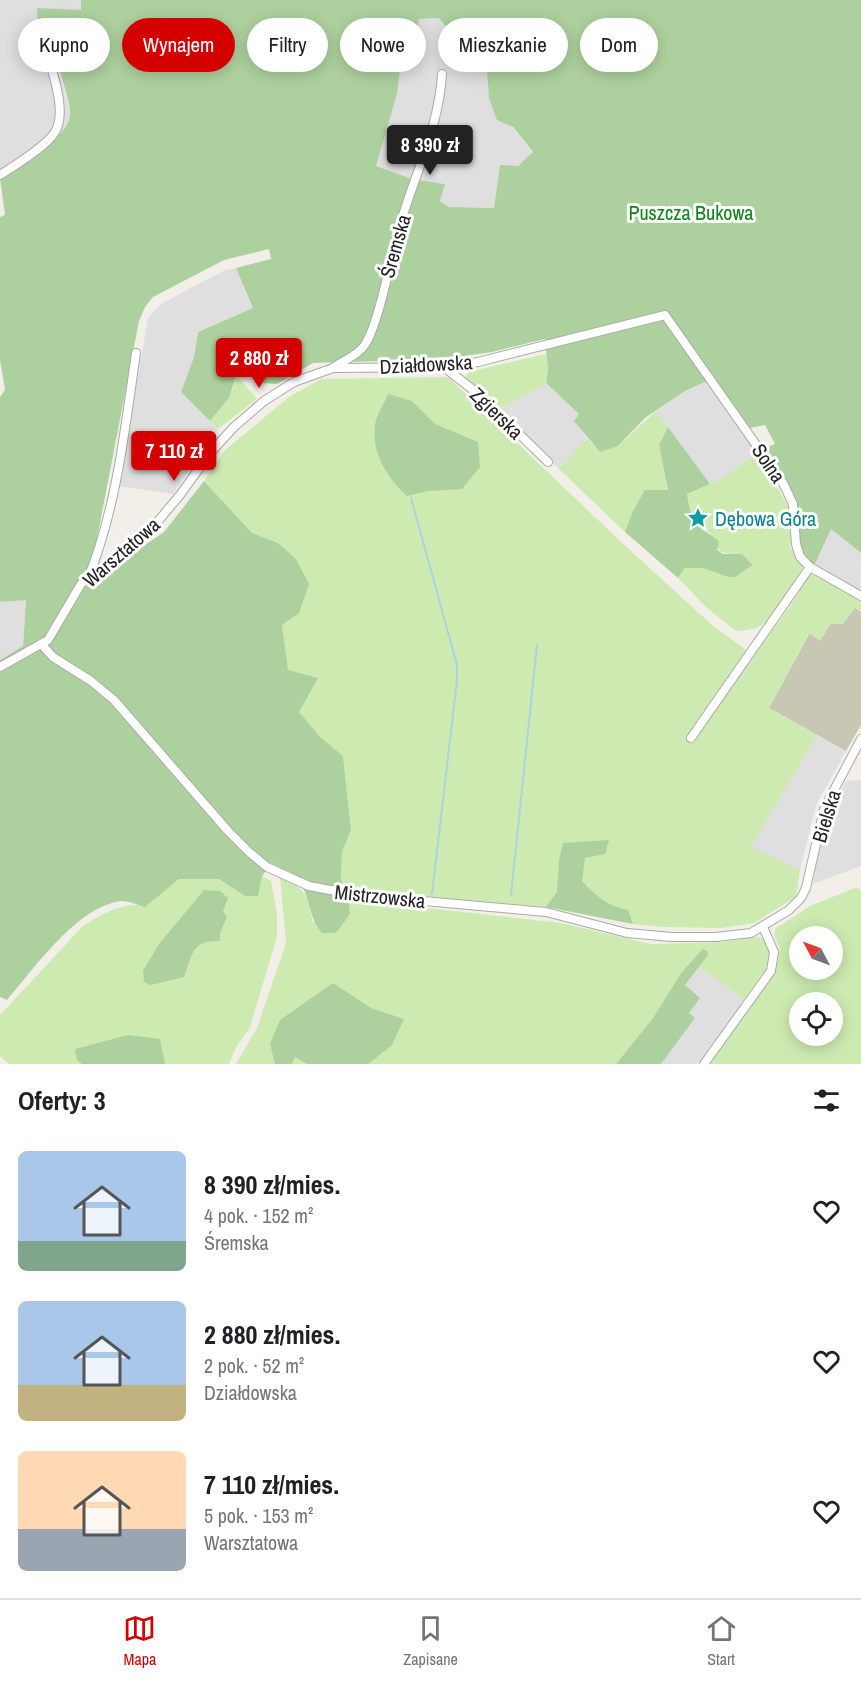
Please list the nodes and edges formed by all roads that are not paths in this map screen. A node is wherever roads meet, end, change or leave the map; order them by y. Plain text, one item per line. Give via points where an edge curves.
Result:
1 (52, 72) edge
2 (442, 74) dead end
3 (0, 175) edge
4 (665, 315) joint
5 (136, 353) dead end
6 (444, 367) junction
7 (333, 368) junction
8 (211, 452) joint
9 (548, 462) dead end
10 (810, 567) junction
11 (88, 577) junction
12 (861, 596) edge
13 (42, 645) junction
14 (0, 667) edge
15 (691, 738) dead end
16 (861, 739) edge
17 (801, 898) joint
18 (763, 927) junction
19 (704, 1064) edge

1 - 3 street via 59,101 58,126 50,139
2 - 7 street, Śremska via 439,103 372,327 361,350
4 - 6 street, Działdowska
4 - 10 street, Solna via 783,483 793,504 797,550
5 - 11 street via 112,499 102,544
6 - 7 street, Działdowska
6 - 9 street, Zgierska via 477,393
7 - 8 street, Działdowska via 310,374 280,390 234,427
8 - 11 street, Warsztatowa via 159,520
10 - 12 street
10 - 15 street
11 - 13 street, Warsztatowa
13 - 14 street, Warsztatowa
13 - 18 street, Mistrzowska via 126,712 243,846 267,867 292,879 323,890 357,895 546,912 650,936 734,935
16 - 17 street, Bielska via 824,809 809,881
17 - 18 street, Mistrzowska
18 - 19 street via 773,949 771,971

